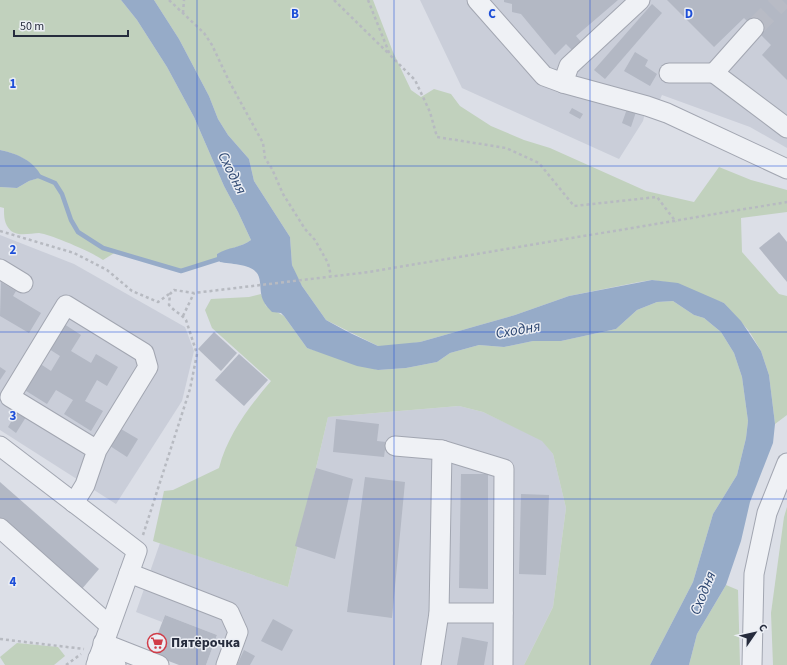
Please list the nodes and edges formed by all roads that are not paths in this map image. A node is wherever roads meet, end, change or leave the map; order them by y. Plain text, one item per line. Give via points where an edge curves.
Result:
1 (477, 0) edge
2 (640, 0) edge
3 (754, 28) tunnel mouth
4 (669, 73) dead end
5 (714, 73) junction
6 (563, 84) junction
7 (787, 128) edge
8 (787, 169) edge
9 (0, 269) edge
10 (23, 283) dead end
11 (0, 446) edge
12 (395, 446) dead end
13 (97, 450) junction
14 (442, 450) junction
15 (787, 463) edge
16 (74, 503) junction
17 (0, 528) edge
18 (129, 573) junction
19 (440, 613) junction
20 (503, 613) junction
21 (110, 625) junction
22 (96, 654) edge
23 (116, 665) edge
24 (159, 665) edge
25 (226, 665) edge
26 (431, 665) edge
27 (503, 665) edge
28 (752, 665) edge

1 - 6 street via 544,76
2 - 6 street via 569,66
3 - 5 street
4 - 5 street
5 - 7 street
6 - 8 street via 660,111
9 - 10 street
11 - 16 street
12 - 14 street
13 - 13 street via 148,367 144,352 66,305 10,397
13 - 16 street via 85,485
14 - 19 street
14 - 20 street via 504,469
15 - 28 street via 767,513 754,574
16 - 18 street via 138,551
17 - 21 street
18 - 21 street
18 - 25 street via 229,612 238,632
19 - 20 street
19 - 26 street
20 - 27 street
21 - 22 street
22 - 23 street
22 - 24 street

